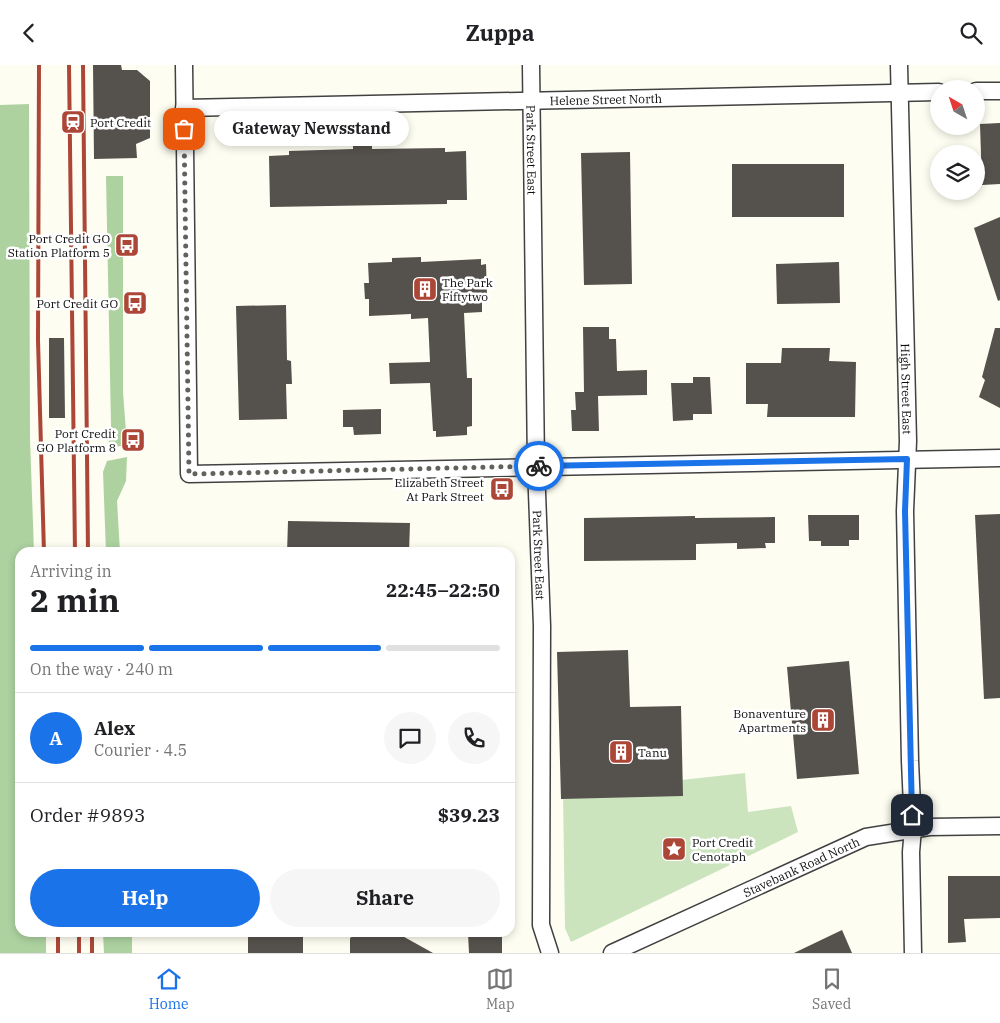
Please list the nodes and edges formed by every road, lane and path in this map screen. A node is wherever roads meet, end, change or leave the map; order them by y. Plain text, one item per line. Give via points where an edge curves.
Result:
1 (184, 65) edge
2 (531, 65) edge
3 (899, 65) edge
4 (985, 91) edge
5 (1000, 91) edge
6 (899, 92) junction
7 (930, 92) edge
8 (531, 100) junction
9 (184, 109) junction
10 (1000, 458) edge
11 (907, 459) junction
12 (536, 466) junction
13 (1000, 826) edge
14 (913, 828) junction
15 (550, 953) edge
16 (612, 953) edge
17 (913, 953) edge

1 - 9 street
2 - 8 street, Park Street East
3 - 6 street, High Street East
4 - 5 street
6 - 7 street, Helene Street North
6 - 8 street, Helene Street North
6 - 11 street, High Street East
8 - 9 street, Helene Street North
8 - 12 street, Park Street East
9 - 12 street via 189,474
10 - 11 street
11 - 12 street
11 - 14 street, High Street East via 905,511
12 - 15 street, Park Street East via 542,626 540,925
13 - 14 street, Stavebank Road North
14 - 16 street, Stavebank Road North via 866,837 836,849
14 - 17 street, High Street East

